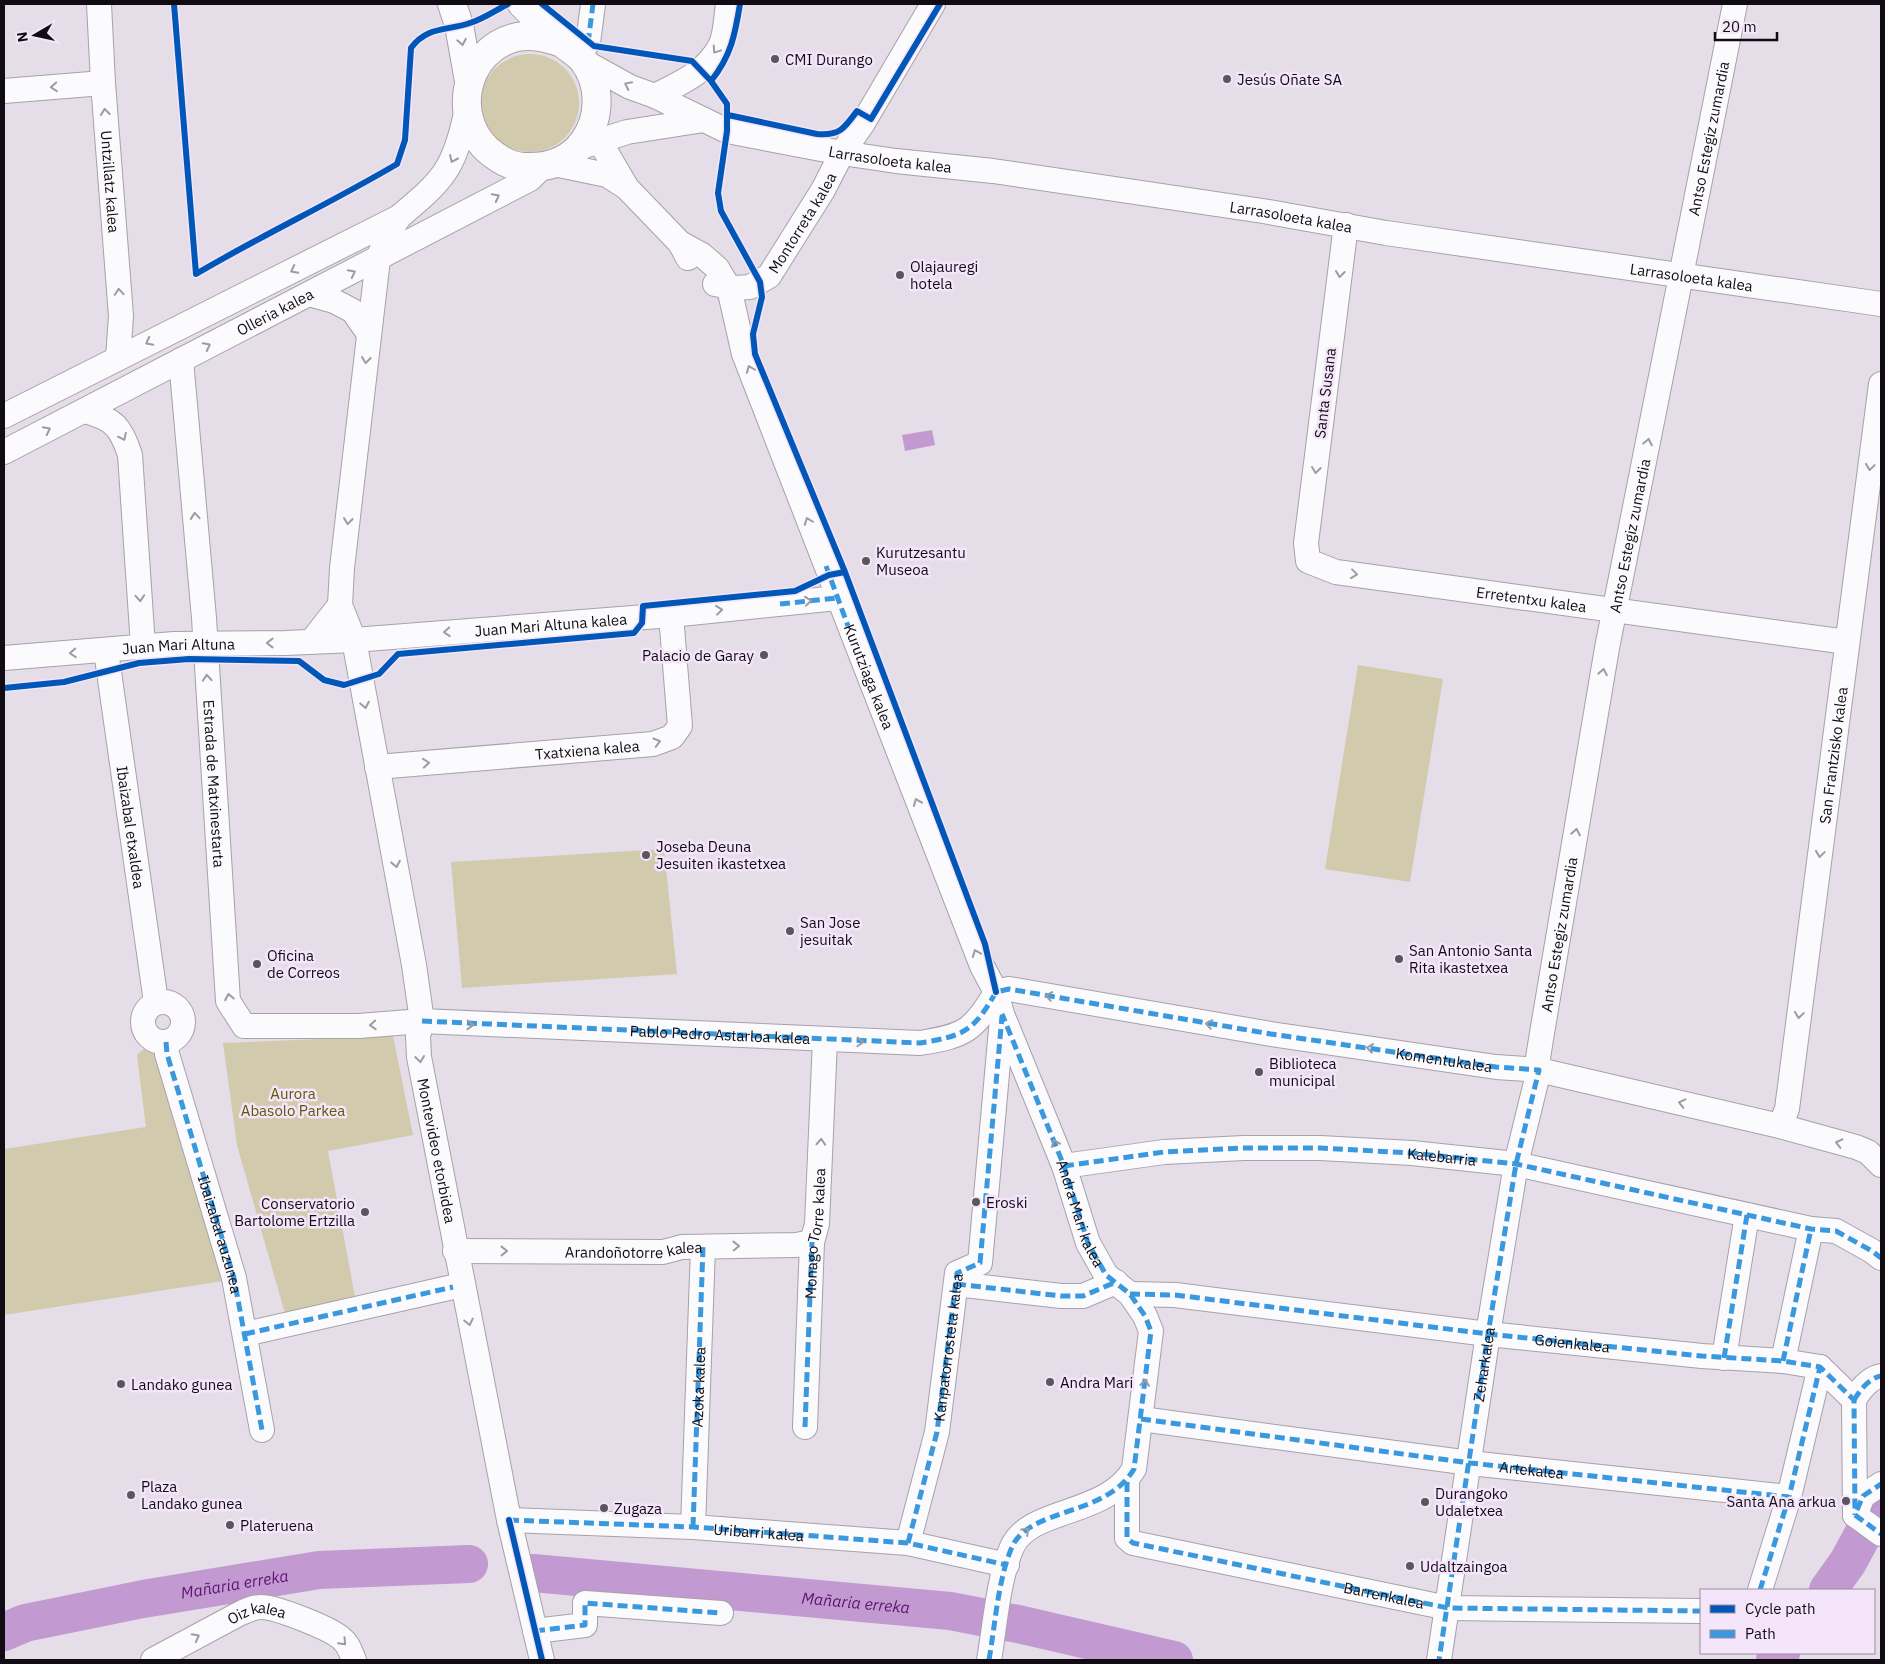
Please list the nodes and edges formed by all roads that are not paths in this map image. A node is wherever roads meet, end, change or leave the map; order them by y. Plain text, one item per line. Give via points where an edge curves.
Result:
1 (99, 4) edge
2 (452, 4) edge
3 (522, 4) edge
4 (593, 4) edge
5 (728, 4) edge
6 (933, 4) edge
7 (1736, 4) edge
8 (562, 43) junction
9 (586, 52) junction
10 (469, 81) junction
11 (102, 84) junction
12 (4, 91) edge
13 (655, 96) junction
14 (466, 112) junction
15 (704, 120) junction
16 (590, 139) junction
17 (842, 153) junction
18 (548, 166) junction
19 (627, 188) junction
20 (399, 217) junction
21 (1346, 225) junction
22 (378, 259) junction
23 (1681, 274) junction
24 (754, 285) junction
25 (729, 288) junction
26 (309, 294) junction
27 (1881, 304) edge
28 (369, 334) junction
29 (741, 339) junction
30 (118, 358) junction
31 (181, 360) junction
32 (1881, 384) edge
33 (85, 410) junction
34 (4, 416) edge
35 (4, 452) edge
36 (1308, 561) joint
37 (837, 598) junction
38 (340, 605) junction
39 (1614, 610) junction
40 (671, 615) junction
41 (396, 636) junction
42 (354, 640) junction
43 (310, 642) junction
44 (1846, 642) junction
45 (206, 643) junction
46 (143, 646) junction
47 (106, 651) junction
48 (4, 658) edge
49 (358, 665) junction
50 (377, 767) junction
51 (999, 1003) junction
52 (422, 1021) junction
53 (826, 1040) junction
54 (166, 1042) joint
55 (1539, 1070) junction
56 (1780, 1126) junction
57 (1516, 1164) junction
58 (1881, 1165) edge
59 (1064, 1166) junction
60 (1747, 1215) junction
61 (1811, 1229) junction
62 (812, 1242) junction
63 (703, 1247) junction
64 (455, 1251) junction
65 (1881, 1258) edge
66 (956, 1284) junction
67 (453, 1286) dead end
68 (1123, 1288) junction
69 (245, 1334) junction
70 (1488, 1334) junction
71 (1724, 1358) junction
72 (1783, 1362) junction
73 (1820, 1367) junction
74 (1881, 1376) edge
75 (1854, 1400) junction
76 (1141, 1419) junction
77 (805, 1427) dead end
78 (262, 1430) dead end
79 (1470, 1463) junction
80 (1126, 1482) junction
81 (1881, 1484) edge
82 (1788, 1497) junction
83 (1855, 1515) junction
84 (509, 1520) junction
85 (693, 1527) junction
86 (1881, 1534) edge
87 (908, 1543) junction
88 (1007, 1564) junction
89 (1760, 1589) edge
90 (1448, 1608) junction
91 (1700, 1611) edge
92 (721, 1613) dead end
93 (536, 1631) junction
94 (153, 1660) edge
95 (354, 1660) edge
96 (542, 1660) edge
97 (989, 1660) edge
98 (1439, 1660) edge

1 - 11 street, Untzillatz kalea
2 -> 10 main road
3 - 8 main road
4 - 9 street
5 -> 13 street via 721,46 704,68 689,80
6 - 17 street, Montorreta kalea
7 - 23 street, Antso Estegiz zumardia
8 - 9 main road
8 - 10 main road via 540,36 517,37 496,46 479,61
13 -> 9 street, Larrasoloeta kalea via 630,87
9 - 16 main road via 597,95
10 - 14 main road
11 -> 12 street
30 -> 11 street, Untzillatz kalea via 121,316
13 - 15 street, Larrasoloeta kalea
14 - 18 main road via 473,132 485,149 502,161 521,167
14 -> 20 street, Olleria kalea via 460,143 448,169 434,187
15 - 16 street
15 - 17 street, Larrasoloeta kalea via 728,130
16 - 18 main road
16 - 19 street, Kurutziaga kalea
17 - 21 street, Larrasoloeta kalea via 993,170
17 - 24 street, Montorreta kalea via 823,190 769,276
18 - 19 street, Kurutziaga kalea via 607,175
22 -> 18 street, Olleria kalea via 530,179
19 - 25 street, Kurutziaga kalea via 680,243 717,268
20 - 22 street
20 -> 30 street, Olleria kalea
21 - 23 street, Larrasoloeta kalea
21 -> 36 street, Santa Susana via 1306,543
26 -> 22 street, Olleria kalea
22 - 28 street
23 - 27 street, Larrasoloeta kalea
39 -> 23 street, Antso Estegiz zumardia
24 - 25 street, Montorreta kalea
24 - 29 street, Kurutziaga kalea via 746,306
25 - 29 street, Kurutziaga kalea
26 - 28 street via 353,311
31 -> 26 street, Olleria kalea
28 -> 38 street
37 -> 29 street, Kurutziaga kalea
30 - 34 street, Olleria kalea
31 - 33 street, Olleria kalea
45 -> 31 street, Estrada de Matxinestarta
32 -> 44 street, San Frantzisko kalea
35 -> 33 street, Olleria kalea
33 -> 46 street via 104,416 123,433 130,455
36 -> 39 street, Erretentxu kalea via 1336,572
40 -> 37 street, Juan Mari Altuna kalea
51 -> 37 street, Kurutziaga kalea
38 - 42 street, Montevideo etorbidea
38 - 43 street
39 - 44 street, Erretentxu kalea
55 -> 39 street, Antso Estegiz zumardia via 1540,1039
40 -> 41 street, Juan Mari Altuna kalea
50 -> 40 street, Txatxiena kalea via 653,744 672,737 680,726
41 - 42 street, Juan Mari Altuna kalea
41 - 49 street
42 - 43 street, Juan Mari Altuna
42 - 49 street, Montevideo etorbidea
43 -> 45 street, Juan Mari Altuna
44 -> 56 street, San Frantzisko kalea via 1787,1109
45 - 46 street, Juan Mari Altuna
52 -> 45 street, Estrada de Matxinestarta via 359,1026 244,1026 228,1001
46 - 47 street, Juan Mari Altuna
47 -> 48 street, Juan Mari Altuna
47 - 54 street, Ibaizabal etxaldea via 156,1002 174,1004 181,1010 184,1020 181,1033
49 -> 50 street, Montevideo etorbidea
50 -> 52 street, Montevideo etorbidea
53 -> 51 street, Pablo Pedro Astarloa kalea via 920,1043 941,1040 962,1033
55 -> 51 street, Komentukalea via 1496,1067 1272,1034 1009,989
59 -> 51 street, Andra Mari kalea
51 - 66 street, Kanpatorrosteta kalea via 980,1263 957,1273
52 -> 53 street, Pablo Pedro Astarloa kalea
52 -> 64 street, Montevideo etorbidea via 418,1036 419,1057
62 -> 53 street, Monago Torre kalea via 817,1224
54 - 69 street, Ibaizabal auzunea via 234,1278
56 -> 55 street, Komentukalea
55 - 57 street, Zeharkalea
58 -> 56 street, Komentukalea via 1868,1152 1856,1147
57 - 59 street, Kalebarria via 1412,1153 1244,1148 1164,1152
57 - 60 street, Kalebarria
57 - 70 street, Zeharkalea
59 - 68 street, Andra Mari kalea via 1088,1243 1106,1275
60 - 61 street, Kalebarria
60 - 71 street
61 - 65 street, Kalebarria via 1836,1231
61 - 72 street
63 -> 62 street, Arandoñotorre kalea
62 - 77 street, Monago Torre kalea
64 -> 63 street, Arandoñotorre kalea via 663,1252 682,1247
63 - 85 street, Azoka kalea
64 -> 84 street, Montevideo etorbidea
66 - 68 street via 1061,1296 1082,1296
66 - 87 street, Kanpatorrosteta kalea via 937,1432
67 - 69 street
68 - 70 street, Goienkalea
76 -> 68 street, Andra Mari kalea via 1151,1331 1145,1316
69 - 78 street, Ibaizabal auzunea
70 - 71 street, Goienkalea
70 - 79 street, Zeharkalea
71 - 72 street, Goienkalea
72 - 73 street, Goienkalea
73 - 75 street
73 - 82 street
74 - 75 street via 1860,1390
75 - 83 street
76 - 79 street, Artekalea
76 - 80 street, Andra Mari kalea via 1134,1469
79 - 82 street, Artekalea
79 - 90 street, Zeharkalea
88 -> 80 street via 1013,1546 1029,1526 1103,1499
80 - 90 street, Barrenkalea via 1127,1538 1133,1543
81 - 83 street via 1863,1496
82 - 89 street
83 - 86 street
84 - 85 street, Uribarri kalea
84 - 93 street, Montevideo etorbidea
85 - 87 street, Uribarri kalea
87 - 88 street, Uribarri kalea
88 - 97 street
90 - 91 street, Barrenkalea
90 - 98 street, Zeharkalea
92 - 93 street via 584,1603 585,1625
93 - 96 street, Montevideo etorbidea
94 -> 95 street, Oiz kalea via 235,1616 261,1607 329,1630 343,1639

